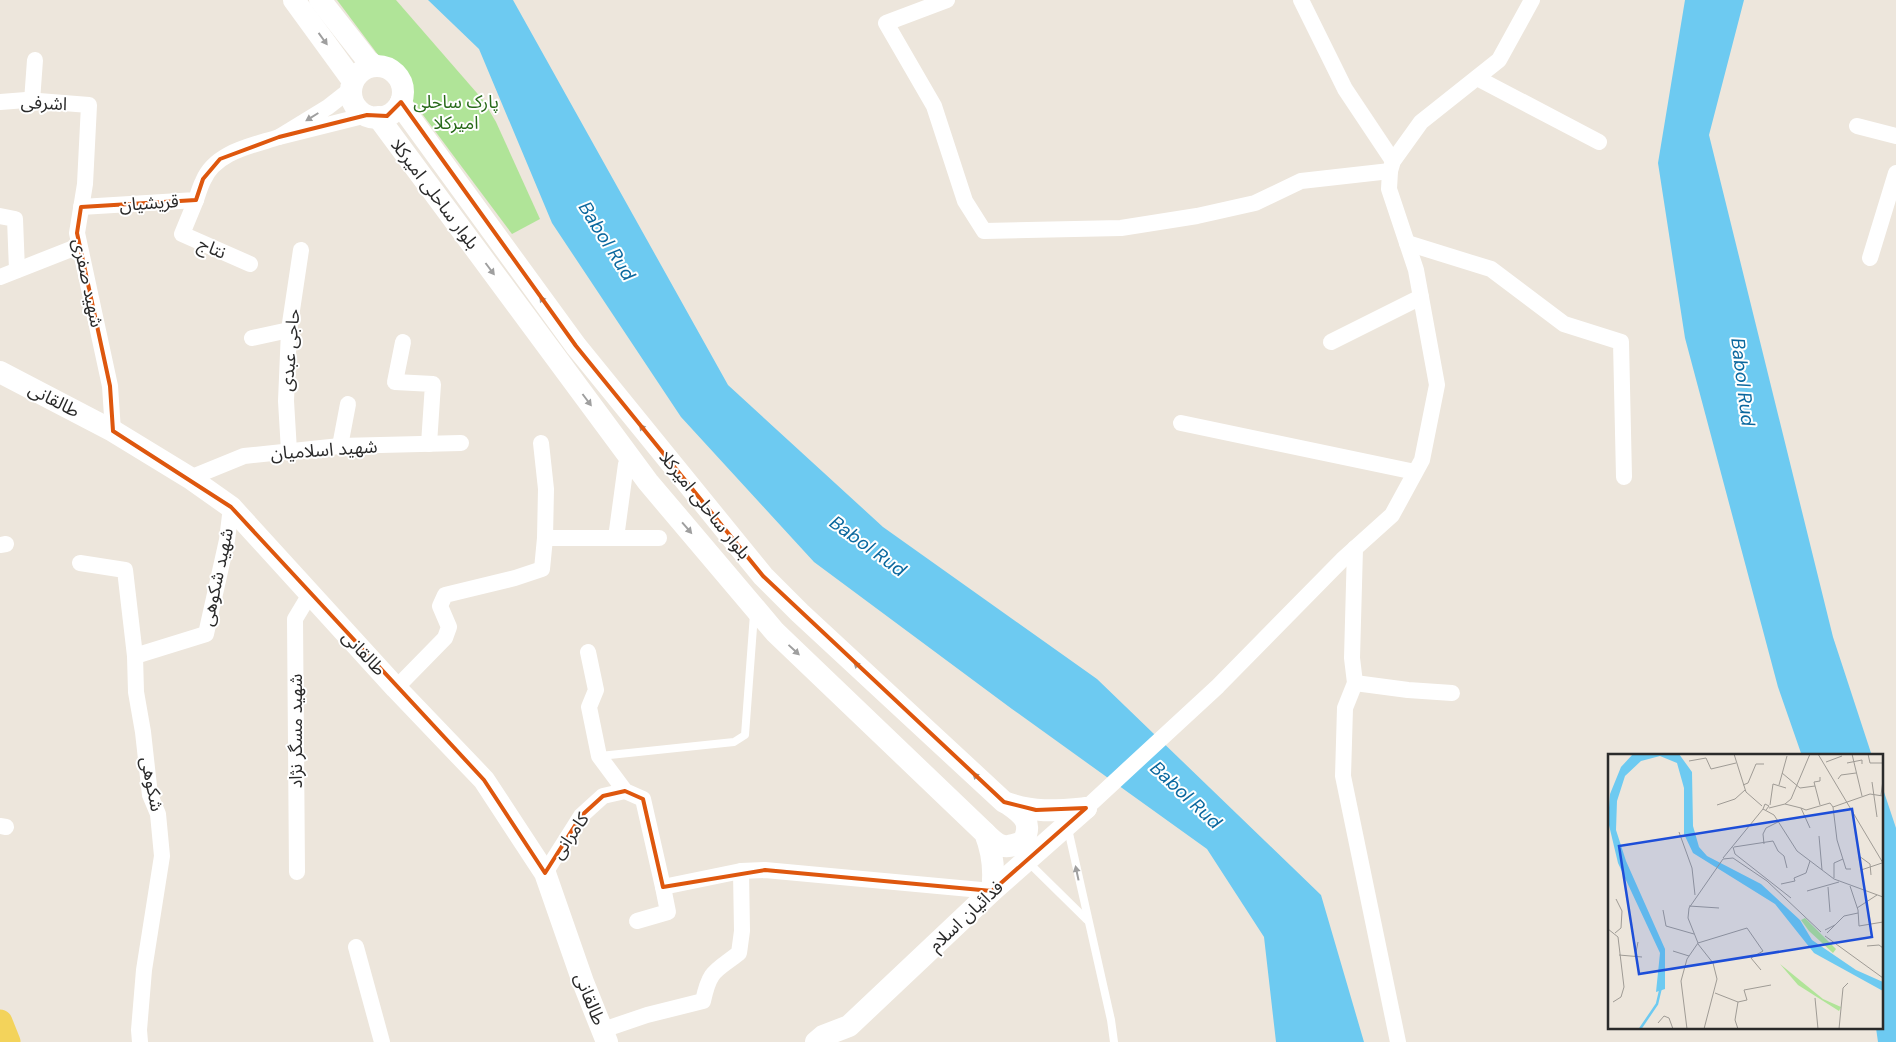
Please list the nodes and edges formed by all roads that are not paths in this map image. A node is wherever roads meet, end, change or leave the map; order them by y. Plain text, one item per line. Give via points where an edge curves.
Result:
1 (294, 0) edge
2 (320, 0) edge
3 (947, 0) edge
4 (1301, 0) edge
5 (1532, 0) edge
6 (35, 60) dead end
7 (375, 66) junction
8 (1477, 78) junction
9 (352, 85) junction
10 (32, 101) junction
11 (0, 102) edge
12 (401, 102) junction
13 (89, 105) joint
14 (373, 116) junction
15 (1857, 126) dead end
16 (1896, 136) edge
17 (278, 137) junction
18 (1599, 142) dead end
19 (1392, 166) junction
20 (1896, 173) edge
21 (196, 200) junction
22 (81, 207) junction
23 (0, 216) edge
24 (1407, 243) junction
25 (79, 246) junction
26 (301, 250) dead end
27 (1870, 258) dead end
28 (250, 264) dead end
29 (17, 270) junction
30 (0, 276) edge
31 (1421, 297) junction
32 (289, 330) junction
33 (252, 338) dead end
34 (402, 342) dead end
35 (1331, 342) dead end
36 (0, 372) edge
37 (348, 404) dead end
38 (1181, 423) dead end
39 (113, 431) junction
40 (462, 443) dead end
41 (541, 443) dead end
42 (429, 444) junction
43 (340, 446) junction
44 (289, 451) junction
45 (626, 464) dead end
46 (1415, 472) junction
47 (1624, 477) dead end
48 (190, 478) junction
49 (231, 507) junction
50 (545, 538) junction
51 (616, 538) junction
52 (659, 538) dead end
53 (1355, 548) junction
54 (80, 563) dead end
55 (310, 594) junction
56 (755, 608) junction
57 (588, 652) dead end
58 (135, 656) junction
59 (1355, 683) junction
60 (396, 688) junction
61 (1452, 693) dead end
62 (599, 756) junction
63 (625, 792) junction
64 (1004, 802) junction
65 (1086, 808) junction
66 (1067, 823) junction
67 (985, 834) junction
68 (1026, 860) junction
69 (741, 871) junction
70 (297, 872) dead end
71 (545, 874) junction
72 (663, 887) junction
73 (992, 891) junction
74 (1088, 920) junction
75 (636, 921) dead end
76 (356, 947) dead end
77 (0, 1022) edge
78 (846, 1034) edge
79 (605, 1036) edge
80 (8, 1042) edge
81 (140, 1042) edge
82 (382, 1042) edge
83 (816, 1042) edge
84 (1114, 1042) edge
85 (1398, 1042) edge

1 -> 9 main road
2 - 7 main road
3 - 19 street via 886,23 934,106 965,200 984,231 1121,228 1255,203 1301,181
4 - 19 street via 1345,89
5 - 8 street via 1499,60
6 - 10 street
7 - 9 main road via 364,69
7 - 12 main road via 389,68 401,80
8 - 18 street
8 - 19 street via 1421,122
9 - 14 main road via 356,106 362,113
9 -> 17 street via 328,107
10 - 11 street, اشرفی
10 - 13 street, اشرفی
12 - 14 main road via 387,116
64 -> 12 main road, بلوار ساحلی امیرکلا via 763,576 576,346
13 - 22 street, شهید صفری
14 - 17 street
14 -> 56 main road, بلوار ساحلی امیرکلا via 648,482
15 - 16 street
17 - 21 street, قریشیان via 220,159 203,179
19 - 24 street via 1389,188
20 - 27 street
21 - 22 street, قریشیان
21 - 28 street, نتاج via 182,234
22 - 25 street, شهید صفری via 77,233
23 - 29 street via 15,219
24 - 31 street
24 - 47 street via 1491,269 1564,324 1622,342
25 - 29 street
25 - 39 street, شهید صفری via 110,386
26 - 32 street, حاجی عبدی
29 - 30 street
31 - 35 street
31 - 46 street via 1437,385 1422,460
32 - 33 street
32 - 44 street, حاجی عبدی via 286,401
34 - 42 street via 395,382 433,384
36 - 39 main road, طالقانی
37 - 43 street
38 - 46 street
39 - 48 main road, طالقانی
40 - 42 street, شهید اسلامیان
41 - 50 street via 546,489
42 - 43 street, شهید اسلامیان
43 - 44 street, شهید اسلامیان
44 - 48 street, شهید اسلامیان via 244,456
45 - 51 street
46 - 53 street via 1392,515
48 - 49 main road, طالقانی
49 - 55 main road, طالقانی
49 - 58 street, شهید شکوهی via 206,634
50 - 51 street
50 - 60 street via 542,569 445,595 440,606 449,627 445,638
51 - 52 street
53 - 59 street via 1352,658
53 - 65 street via 1218,686
54 - 58 street, شکوهی via 125,570
55 - 60 main road, طالقانی
55 - 70 street, شهید مسگر نژاد via 295,619
56 - 62 lane via 745,735 734,742
56 -> 67 main road, بلوار ساحلی امیرکلا via 775,632
57 - 62 street via 596,690 589,706
58 - 81 street, شکوهی via 136,692 150,794 158,814 162,856 144,970
59 - 61 street
59 - 85 street via 1345,708 1343,776
60 - 71 main road, طالقانی via 484,780
62 - 63 street
63 - 71 street, کامرانی via 603,796 581,816
63 - 72 street via 643,799
64 - 65 main road, بلوار ساحلی امیرکلا via 1036,810
64 - 67 main road via 1026,820 1028,833 1023,842 1007,848 996,844
65 - 66 main road, فدائیان اسلام
66 - 68 main road, فدائیان اسلام
74 -> 66 lane
67 - 73 main road, بلوار ساحلی امیرکلا via 992,850
68 - 73 main road, فدائیان اسلام
68 - 74 lane
69 - 72 street
69 - 73 street via 765,870
69 - 79 street via 740,953 714,971 703,1001 648,1015
71 - 79 main road, طالقانی
72 - 75 street via 668,912
73 - 78 main road, فدائیان اسلام
74 - 84 lane
76 - 82 street
77 - 80 main road
78 - 83 main road, فدائیان اسلام via 823,1036

